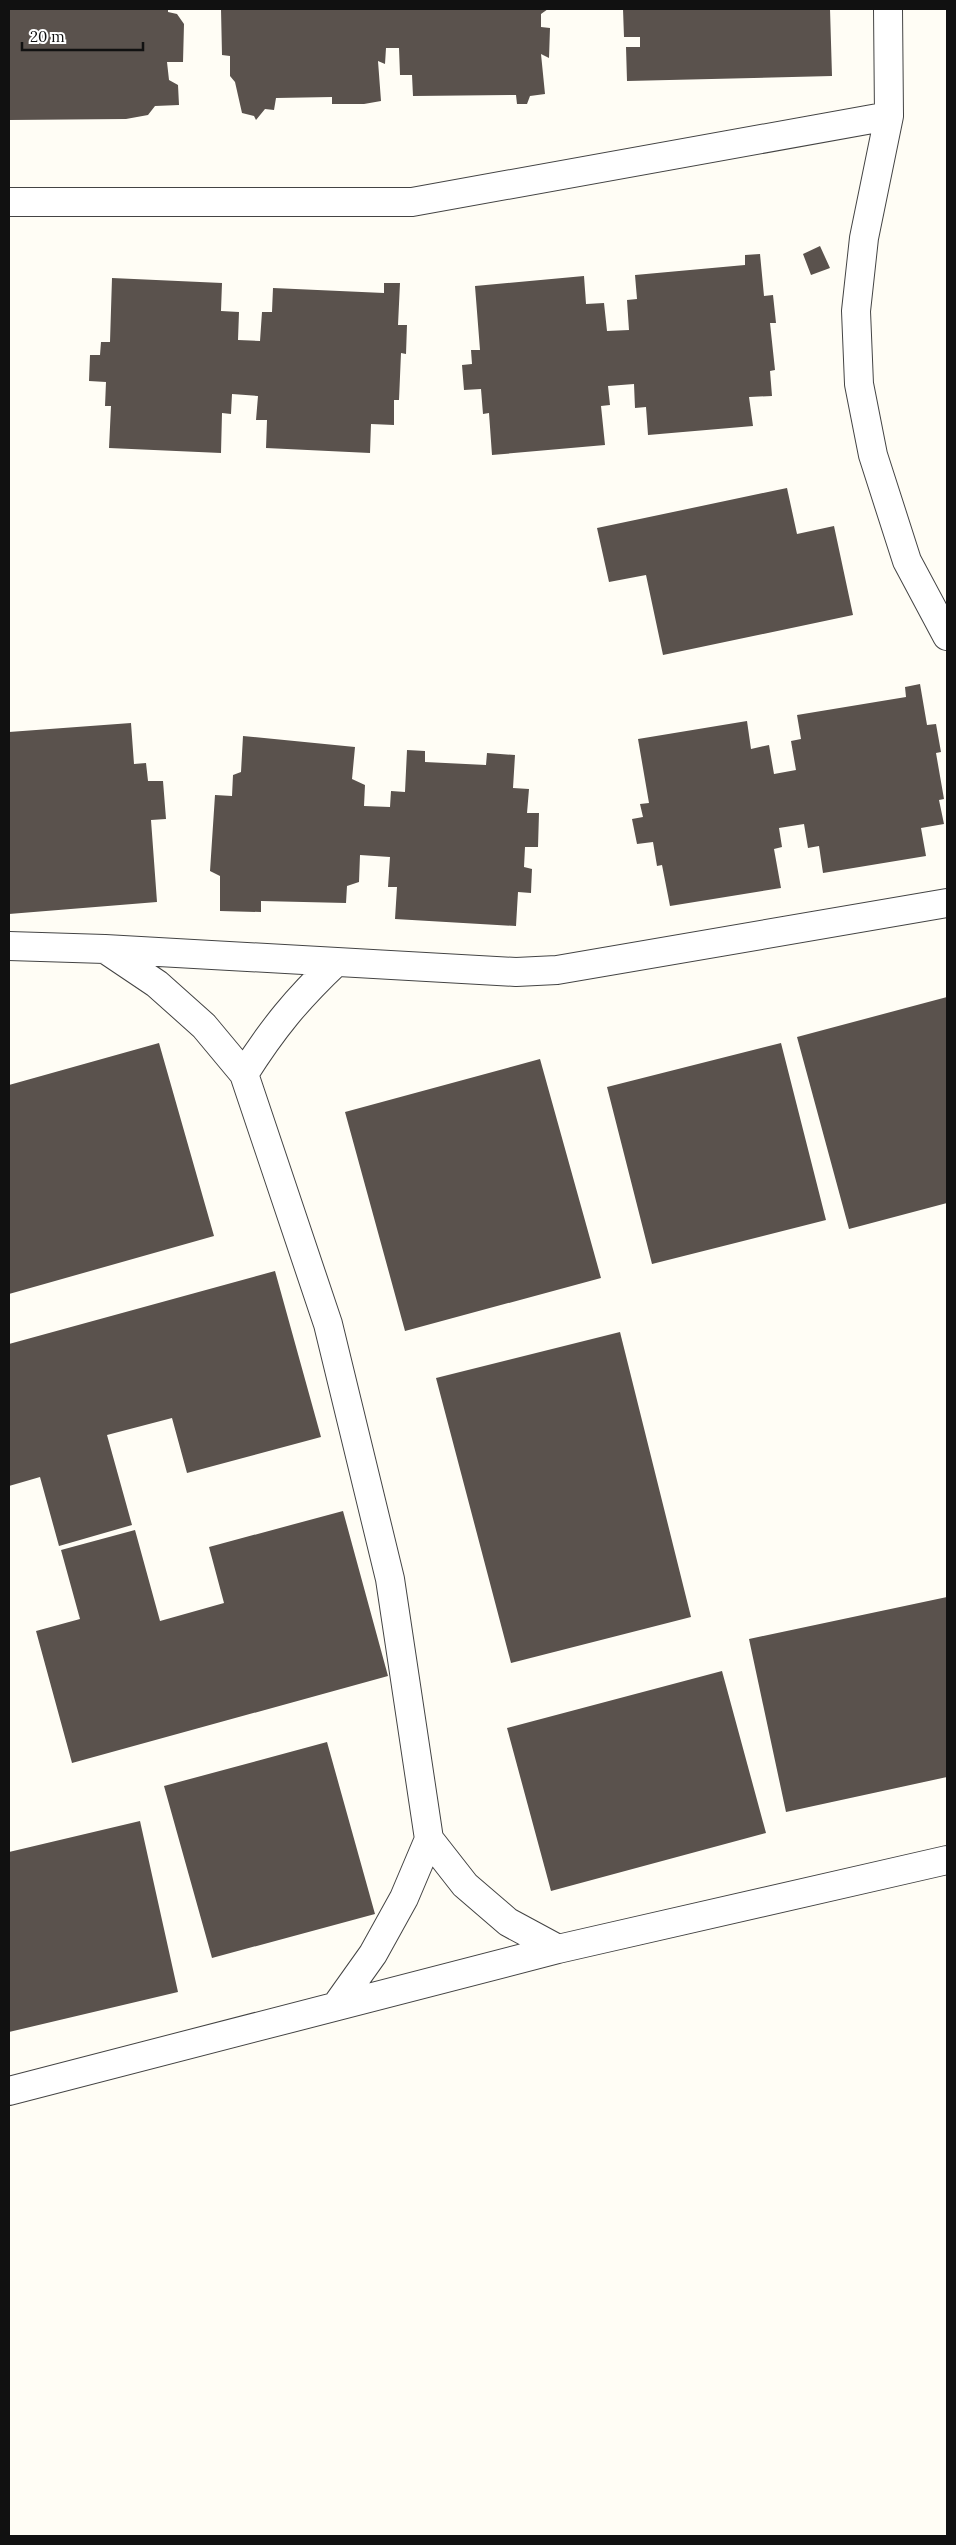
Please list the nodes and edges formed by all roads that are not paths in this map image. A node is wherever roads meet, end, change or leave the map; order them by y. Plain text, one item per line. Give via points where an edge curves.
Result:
1 (888, 9) edge
2 (889, 116) junction
3 (9, 202) edge
4 (947, 636) edge
5 (947, 903) edge
6 (9, 946) edge
7 (105, 949) junction
8 (336, 962) junction
9 (244, 1074) junction
10 (429, 1839) junction
11 (947, 1860) edge
12 (558, 1949) junction
13 (336, 2006) junction
14 (9, 2091) edge

1 - 2 street
2 - 3 street via 412,202
2 - 4 street via 864,238 856,311 859,384 873,455 907,561
5 - 8 street via 557,970 516,972
6 - 7 street
7 - 8 street
7 - 9 street via 158,984 204,1026
8 - 9 street via 302,994 271,1032
9 - 10 street via 328,1324 386,1560
10 - 12 street via 465,1884 508,1922
10 - 13 street via 404,1898 373,1954
11 - 12 street
12 - 13 street
13 - 14 street

